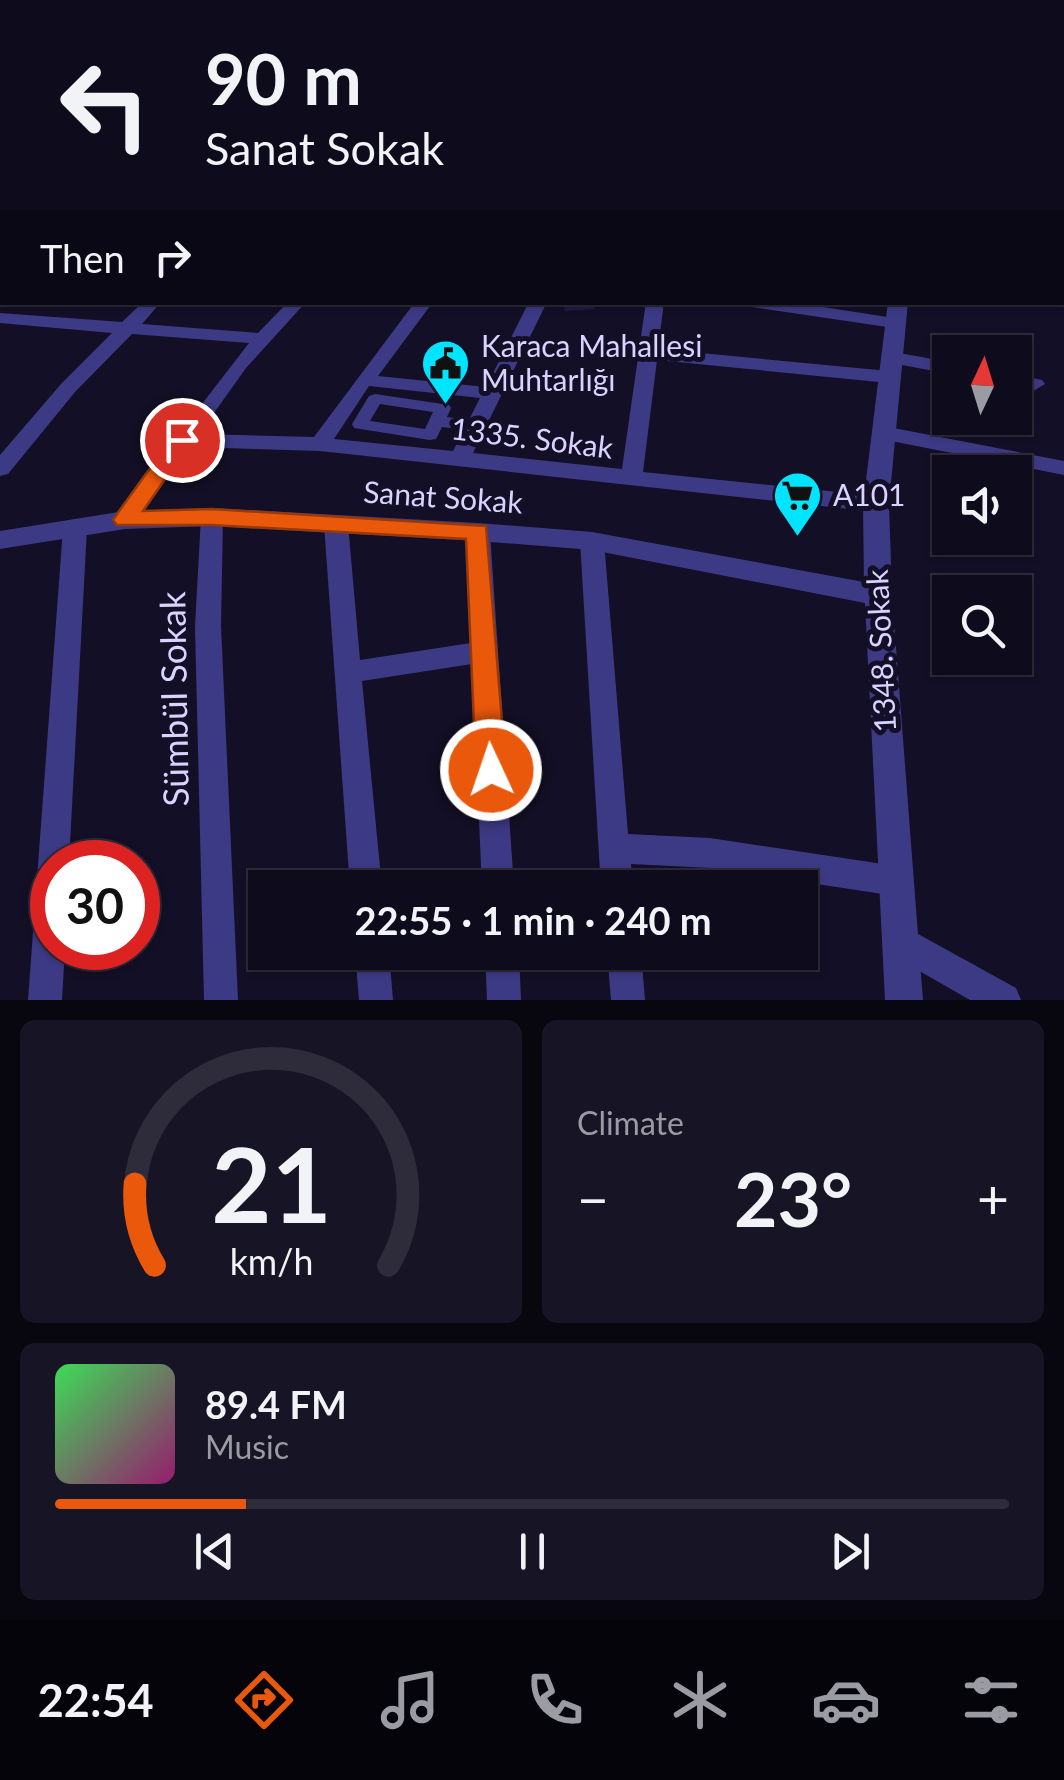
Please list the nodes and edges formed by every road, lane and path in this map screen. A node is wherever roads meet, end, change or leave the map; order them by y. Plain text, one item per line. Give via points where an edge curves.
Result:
1 (22, 305) edge
2 (149, 305) edge
3 (295, 305) edge
4 (423, 305) edge
5 (537, 305) edge
6 (655, 305) edge
7 (791, 305) edge
8 (896, 313) edge
9 (2, 321) edge
10 (124, 330) junction
11 (263, 339) junction
12 (649, 354) junction
13 (891, 367) junction
14 (932, 368) edge
15 (364, 380) junction
16 (494, 394) junction
17 (419, 395) junction
18 (346, 406) junction
19 (368, 410) junction
20 (436, 421) junction
21 (477, 426) junction
22 (397, 430) junction
23 (883, 433) junction
24 (182, 440) junction
25 (320, 444) junction
26 (384, 452) junction
27 (458, 460) junction
28 (1064, 468) edge
29 (0, 469) edge
30 (631, 480) junction
31 (876, 504) junction
32 (212, 517) junction
33 (125, 520) junction
34 (336, 524) junction
35 (74, 528) junction
36 (478, 532) junction
37 (0, 540) edge
38 (592, 541) junction
39 (878, 596) junction
40 (484, 652) junction
41 (349, 672) junction
42 (55, 840) edge
43 (613, 848) junction
44 (365, 870) edge
45 (497, 870) edge
46 (615, 870) edge
47 (896, 880) junction
48 (900, 941) junction
49 (47, 970) edge
50 (374, 970) edge
51 (503, 970) edge
52 (626, 970) edge
53 (45, 1000) edge
54 (220, 1000) edge
55 (376, 1000) edge
56 (504, 1000) edge
57 (628, 1000) edge
58 (904, 1000) edge
59 (1004, 1000) edge

1 - 9 street
2 - 10 street
3 - 11 street
4 - 15 street
5 - 16 street
6 - 12 street
7 - 8 street
8 - 13 street, 1348. Sokak
9 - 10 street
10 - 11 street
10 - 29 street
11 - 24 street
12 - 13 street
12 - 30 street
13 - 14 street
13 - 23 street, 1348. Sokak
15 - 17 street
15 - 18 street
16 - 17 street
16 - 21 street
17 - 19 street via 375,398
17 - 20 street via 443,408
18 - 19 street
18 - 25 street
19 - 22 street via 360,424
20 - 21 street
20 - 22 street via 430,434
21 - 27 street
22 - 26 street
23 - 28 street
23 - 31 street, 1348. Sokak
24 - 25 street, 1335. Sokak
24 - 33 street
25 - 26 street, 1335. Sokak
26 - 27 street, 1335. Sokak
27 - 30 street, 1335. Sokak
30 - 31 street, 1335. Sokak
31 - 39 street, 1348. Sokak
32 - 33 street, Sanat Sokak
32 - 34 street, Sanat Sokak
32 - 54 street, Sümbül Sokak via 208,626
33 - 35 street, Sanat Sokak
34 - 36 street, Sanat Sokak
34 - 41 street
35 - 37 street, Sanat Sokak
35 - 42 street
36 - 38 street, Sanat Sokak
36 - 40 street
38 - 39 street, Sanat Sokak
38 - 43 street
39 - 47 street, 1348. Sokak
40 - 41 street
40 - 45 street
41 - 44 street
43 - 46 street
43 - 47 street via 710,853
47 - 48 street, 1348. Sokak
48 - 58 street, 1348. Sokak
48 - 59 street
49 - 53 street
50 - 55 street
51 - 56 street
52 - 57 street

